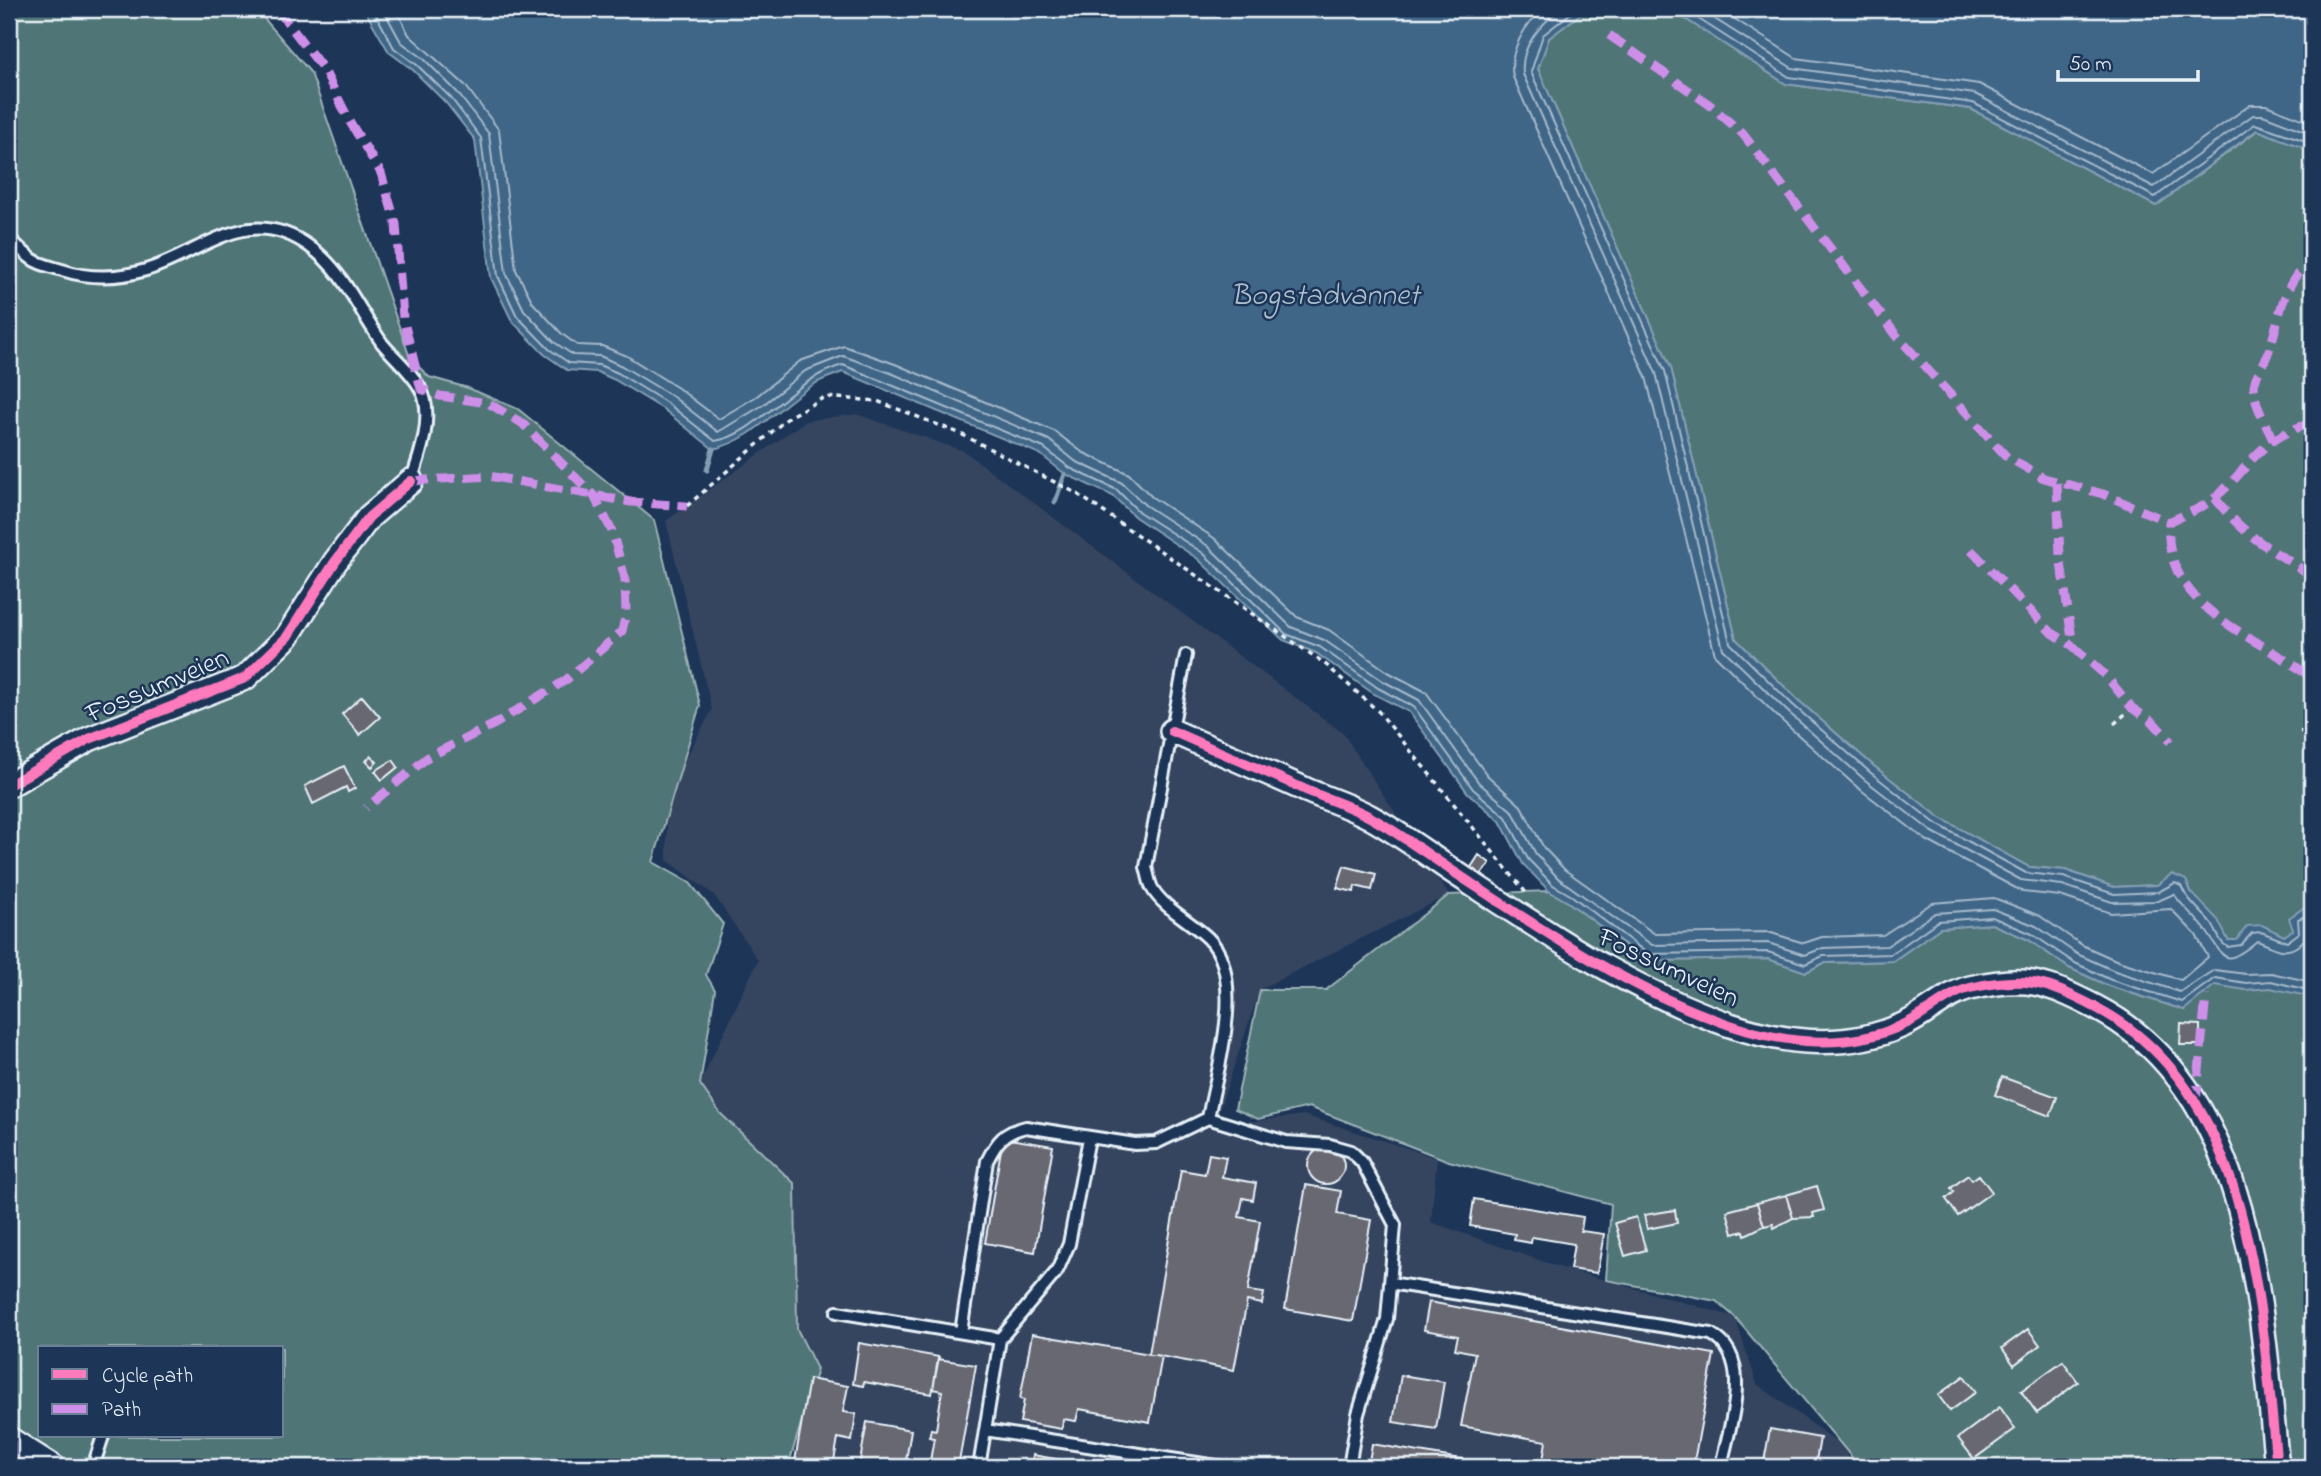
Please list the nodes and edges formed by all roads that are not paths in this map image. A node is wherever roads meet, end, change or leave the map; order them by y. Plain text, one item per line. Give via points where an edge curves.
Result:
1 (9, 237) edge
2 (411, 481) joint
3 (1186, 655) dead end
4 (1172, 731) junction
5 (9, 785) edge
6 (1208, 1118) junction
7 (1089, 1138) junction
8 (1390, 1283) junction
9 (837, 1312) dead end
10 (961, 1332) junction
11 (1000, 1339) junction
12 (985, 1430) junction
13 (9, 1438) edge
14 (102, 1438) edge
15 (53, 1467) edge
16 (93, 1467) edge
17 (979, 1467) edge
18 (1223, 1467) edge
19 (1349, 1467) edge
20 (1721, 1467) edge
21 (2277, 1467) edge

1 - 2 lane, Fossumveien via 34,261 74,274 111,277 147,270 226,234 257,227 288,233 338,272 382,342 421,389 425,420
2 - 5 street, Fossumveien via 369,517 287,637 245,678 89,739
3 - 4 lane
4 - 6 lane via 1146,867 1152,888 1211,940 1225,965 1226,1014
4 - 21 street, Fossumveien via 1371,817 1570,948 1656,995 1733,1026 1801,1042 1852,1041 1903,1026 1964,989 2004,981 2051,985 2119,1020 2172,1070 2196,1103 2225,1160 2259,1297
6 - 7 lane via 1156,1143
6 - 8 lane via 1286,1142 1330,1144 1351,1151 1362,1161 1395,1225
7 - 10 lane via 1026,1127 997,1141 987,1161
7 - 11 lane via 1069,1244 1057,1271
8 - 19 lane via 1387,1319 1358,1414
8 - 20 lane via 1720,1339 1737,1381
9 - 10 lane
10 - 11 lane
11 - 12 lane
12 - 17 lane
12 - 18 lane
13 - 15 street
14 - 16 lane

